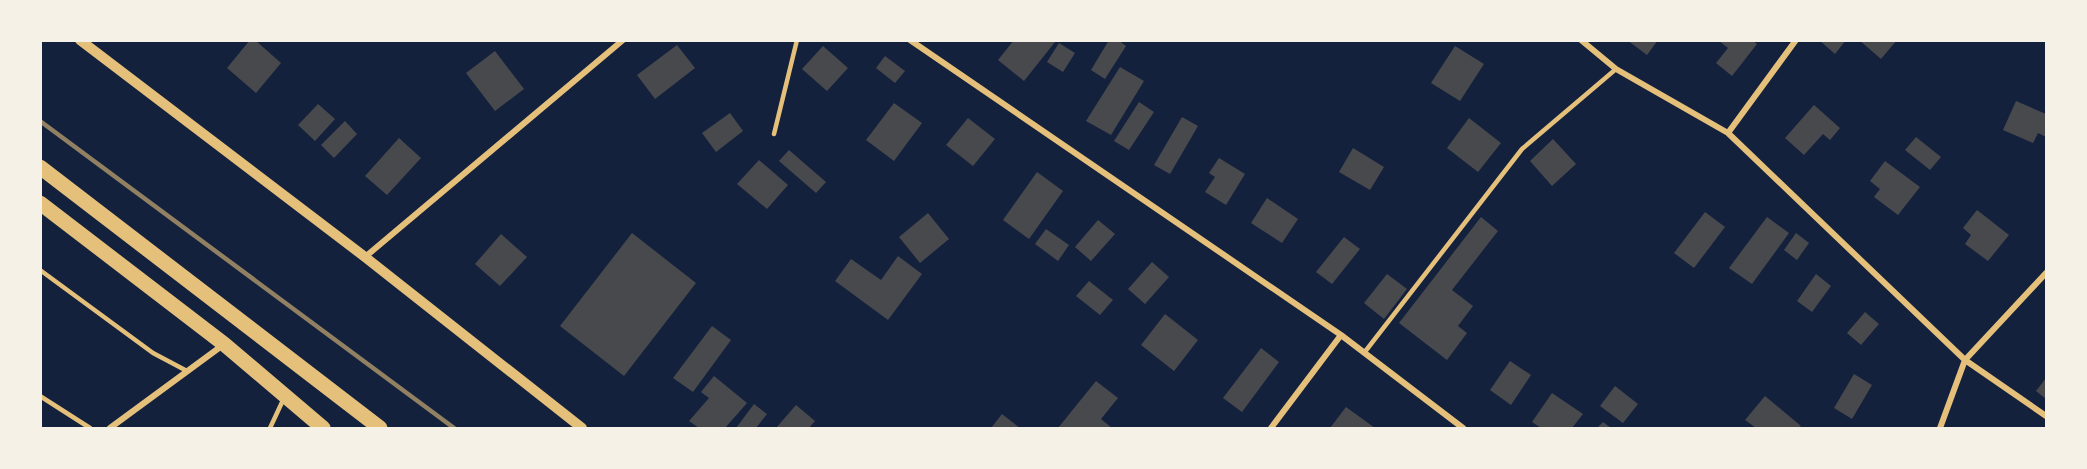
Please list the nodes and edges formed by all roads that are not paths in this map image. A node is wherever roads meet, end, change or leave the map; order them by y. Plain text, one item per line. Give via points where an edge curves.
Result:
1 (80, 40) edge
2 (623, 40) edge
3 (797, 40) edge
4 (910, 40) edge
5 (1581, 40) edge
6 (1796, 40) edge
7 (1616, 69) junction
8 (1728, 133) junction
9 (774, 134) dead end
10 (40, 167) edge
11 (40, 203) edge
12 (365, 257) junction
13 (40, 270) edge
14 (2046, 273) edge
15 (1341, 335) junction
16 (224, 344) junction
17 (1364, 353) junction
18 (1965, 360) junction
19 (186, 371) junction
20 (40, 396) edge
21 (285, 396) junction
22 (2046, 416) edge
23 (90, 429) edge
24 (110, 429) edge
25 (270, 429) edge
26 (323, 429) edge
27 (380, 429) edge
28 (582, 429) edge
29 (1271, 429) edge
30 (1463, 429) edge
31 (1940, 429) edge

1 - 12 street
2 - 12 street
3 - 9 lane
4 - 15 street
5 - 7 street
6 - 8 street
7 - 8 street
7 - 17 lane via 1522,149
8 - 18 street
10 - 27 main road
11 - 16 main road
12 - 28 street
13 - 19 lane via 153,353
14 - 18 street
15 - 17 street
15 - 29 street
16 - 19 street
16 - 21 main road
17 - 30 street
18 - 22 street
18 - 31 street
19 - 24 street
20 - 23 lane
21 - 25 lane
21 - 26 main road

